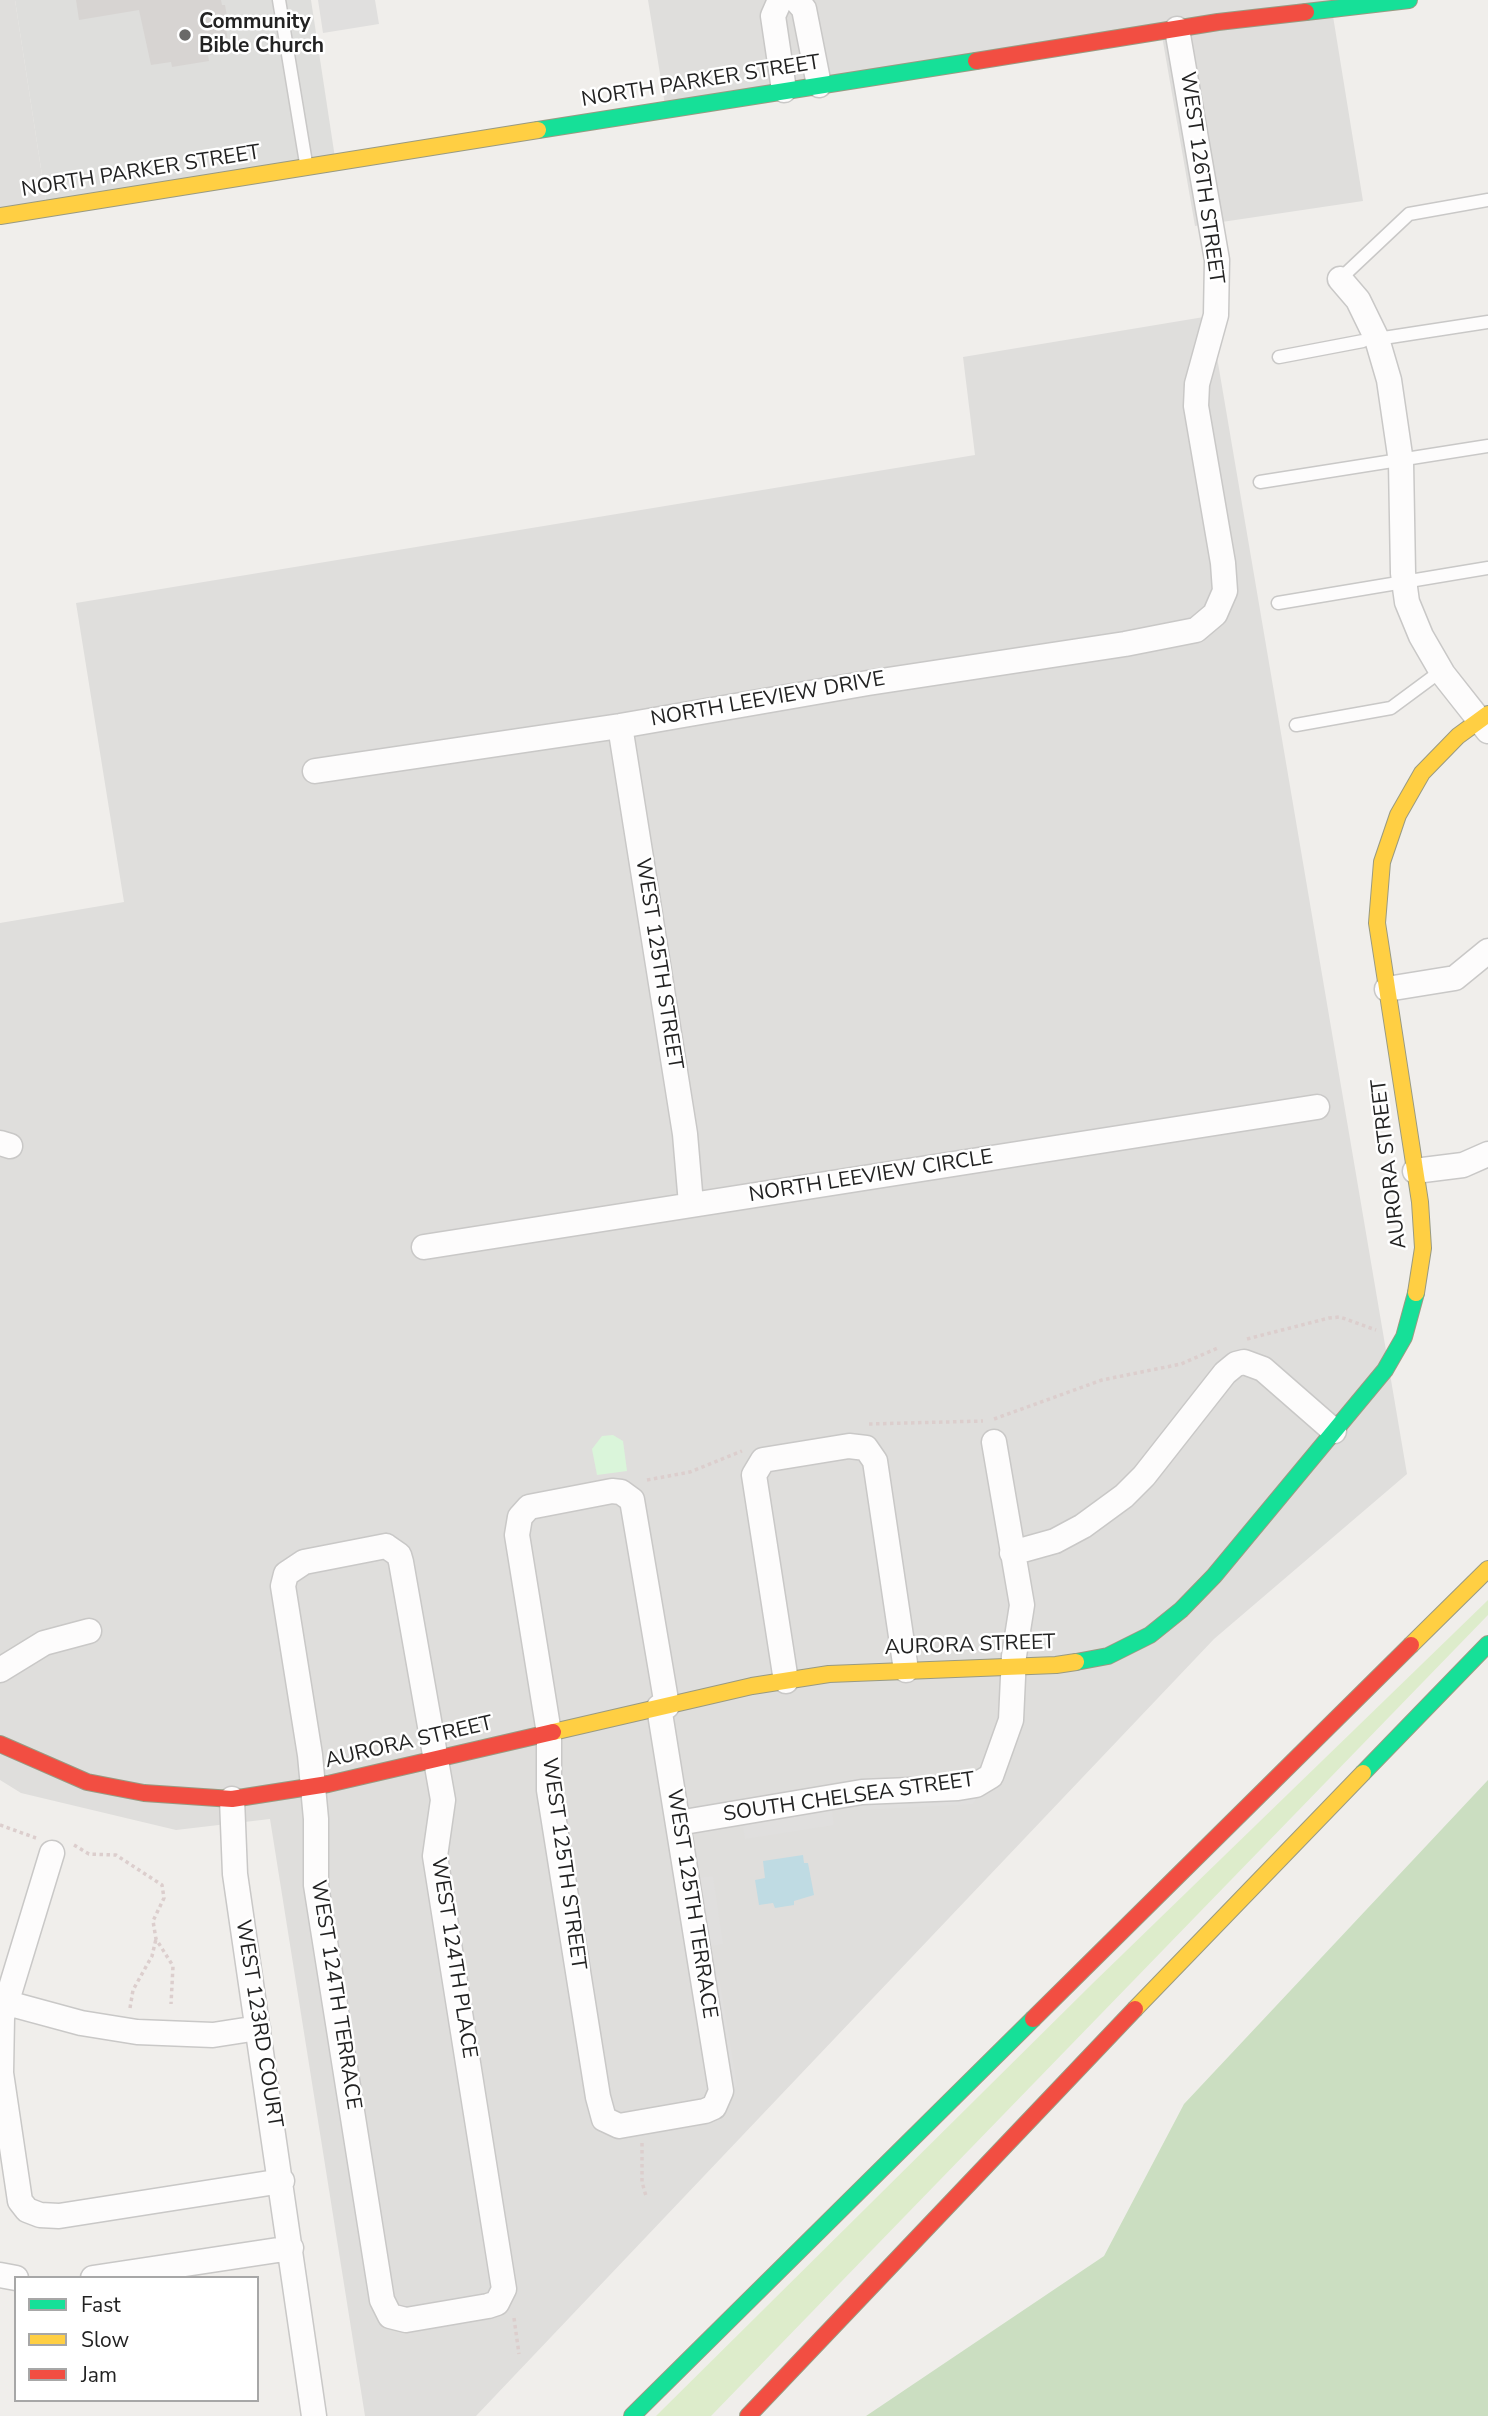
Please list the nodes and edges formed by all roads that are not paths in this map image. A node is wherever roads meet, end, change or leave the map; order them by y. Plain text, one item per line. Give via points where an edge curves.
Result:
1 (279, 0) edge
2 (780, 0) edge
3 (796, 0) edge
4 (1409, 0) edge
5 (1177, 29) junction
6 (819, 85) junction
7 (784, 90) junction
8 (307, 167) junction
9 (1488, 200) edge
10 (0, 216) edge
11 (1340, 279) joint
12 (1488, 322) edge
13 (1376, 337) junction
14 (1279, 357) dead end
15 (1488, 446) edge
16 (1401, 462) junction
17 (1260, 482) dead end
18 (1488, 568) edge
19 (1404, 582) junction
20 (1278, 603) dead end
21 (1215, 614) joint
22 (1441, 671) junction
23 (1485, 722) edge
24 (1296, 725) dead end
25 (620, 726) junction
26 (314, 771) dead end
27 (1488, 951) edge
28 (1387, 989) junction
29 (1317, 1107) dead end
30 (1488, 1154) edge
31 (1415, 1171) junction
32 (691, 1204) junction
33 (424, 1247) dead end
34 (1334, 1431) junction
35 (994, 1442) dead end
36 (626, 1495) joint
37 (1012, 1553) junction
38 (296, 1565) joint
39 (1488, 1569) edge
40 (89, 1631) dead end
41 (1488, 1644) edge
42 (1013, 1668) junction
43 (0, 1670) edge
44 (906, 1670) junction
45 (786, 1681) junction
46 (663, 1707) junction
47 (549, 1733) junction
48 (0, 1744) edge
49 (435, 1758) junction
50 (312, 1786) junction
51 (232, 1799) junction
52 (678, 1823) junction
53 (52, 1844) road end
54 (3, 2002) edge
55 (258, 2028) junction
56 (718, 2100) joint
57 (282, 2182) junction
58 (291, 2248) junction
59 (106, 2276) edge
60 (505, 2309) joint
61 (314, 2416) edge
62 (632, 2416) edge
63 (748, 2416) edge

1 - 8 lane
2 - 7 street via 773,16
3 - 6 street via 804,9
4 - 5 main road, NORTH PARKER STREET
5 - 6 main road, NORTH PARKER STREET
5 - 21 street, WEST 126TH STREET via 1217,260 1216,316 1197,384 1196,407 1226,591
6 - 7 main road, NORTH PARKER STREET
7 - 8 main road, NORTH PARKER STREET
8 - 10 main road, NORTH PARKER STREET
9 - 11 lane via 1409,214
11 - 13 street
12 - 13 lane
13 - 14 lane
13 - 16 street via 1389,380
15 - 16 lane
16 - 17 lane
16 - 19 street
18 - 19 lane
19 - 20 lane
19 - 22 street via 1421,636
21 - 25 street, NORTH LEEVIEW DRIVE via 1196,630 1125,644
22 - 23 street
22 - 24 lane via 1391,708
23 - 28 main road, AURORA STREET via 1458,736 1422,773 1398,815 1382,862 1377,923
25 - 26 street, NORTH LEEVIEW DRIVE
25 - 32 street, WEST 125TH STREET via 685,1134
27 - 28 street via 1455,978
28 - 31 main road, AURORA STREET
29 - 32 street, NORTH LEEVIEW CIRCLE
30 - 31 street via 1463,1165
31 - 34 main road, AURORA STREET via 1423,1248 1404,1337 1385,1370
32 - 33 street, NORTH LEEVIEW CIRCLE
34 - 37 street via 1263,1369 1236,1364 1124,1496 1055,1541
34 - 42 main road, AURORA STREET via 1214,1576 1150,1635 1108,1656
35 - 37 street, SOUTH CHELSEA STREET
36 - 46 street, WEST 125TH TERRACE via 636,1507
36 - 47 street, WEST 125TH STREET via 612,1491 534,1506 517,1525
37 - 42 street, SOUTH CHELSEA STREET via 1021,1605
38 - 49 street, WEST 124TH PLACE via 386,1546 399,1555
38 - 50 street, WEST 124TH TERRACE via 286,1574 283,1586
39 - 62 main road
40 - 43 street via 44,1643
41 - 63 main road
42 - 44 main road, AURORA STREET
42 - 52 street, SOUTH CHELSEA STREET via 1011,1720 991,1776 976,1785 862,1792
44 - 45 main road, AURORA STREET
44 - 45 street via 875,1461 859,1445 763,1460 754,1475
45 - 46 main road, AURORA STREET
46 - 47 main road, AURORA STREET
46 - 52 street, WEST 125TH TERRACE
47 - 49 main road, AURORA STREET
47 - 56 street, WEST 125TH STREET via 549,1790 601,2112 610,2123 624,2125 705,2111
48 - 51 main road, AURORA STREET via 87,1782 144,1793
49 - 50 main road, AURORA STREET
49 - 60 street, WEST 124TH PLACE via 443,1800 435,1856
50 - 51 main road, AURORA STREET
50 - 60 street, WEST 124TH TERRACE via 316,1885 385,2310 406,2320 488,2306
51 - 55 street, WEST 123RD COURT via 234,1874
52 - 56 street, WEST 125TH TERRACE via 718,2073
53 - 54 street
54 - 55 street via 137,2032 212,2035
54 - 57 street via 1,2073 20,2201 27,2210 59,2216
55 - 57 street, WEST 123RD COURT
57 - 58 street, WEST 123RD COURT
58 - 59 street
58 - 61 street, WEST 123RD COURT

